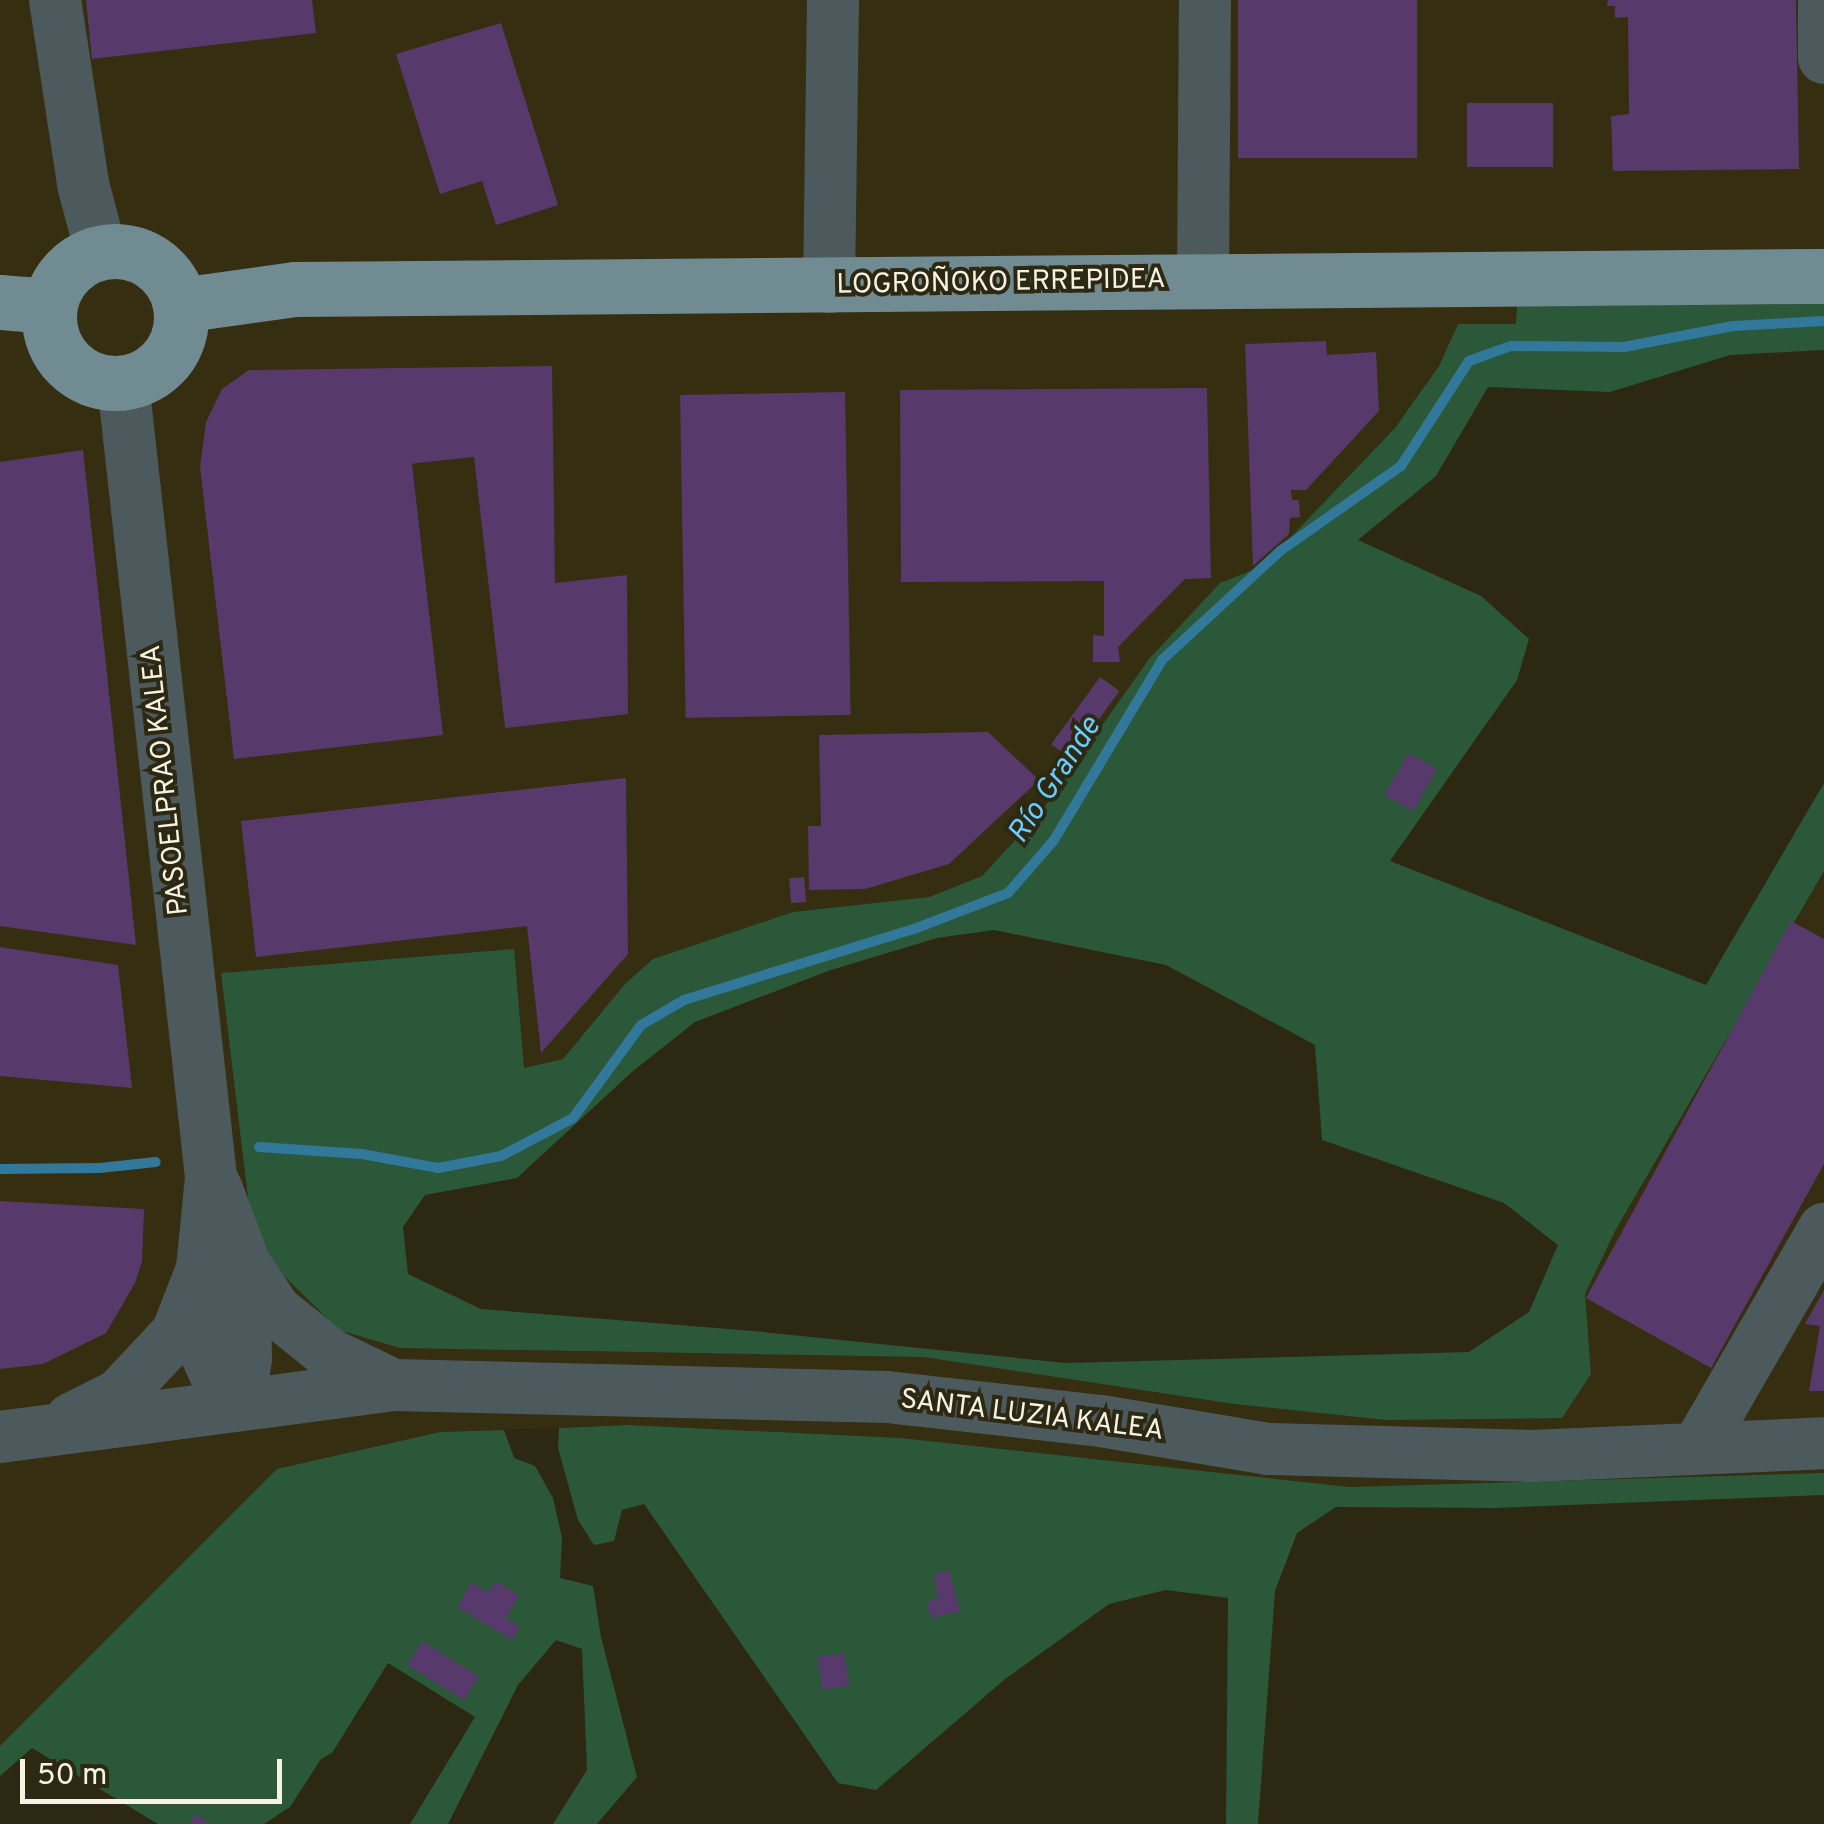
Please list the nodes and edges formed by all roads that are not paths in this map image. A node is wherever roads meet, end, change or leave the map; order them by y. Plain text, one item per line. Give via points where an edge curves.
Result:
1 (55, 0) edge
2 (833, 0) edge
3 (1205, 0) edge
4 (1824, 0) edge
5 (1824, 58) edge
6 (101, 252) junction
7 (1824, 276) edge
8 (1203, 278) junction
9 (830, 287) junction
10 (24, 304) edge
11 (180, 305) junction
12 (123, 383) junction
13 (1824, 1229) edge
14 (223, 1265) junction
15 (392, 1385) junction
16 (239, 1404) junction
17 (25, 1434) edge
18 (1824, 1443) edge
19 (1698, 1447) junction

1 - 6 street via 82,184
2 - 9 street
3 - 8 street
4 - 5 street
6 - 10 main road via 76,262
6 - 11 main road via 142,256 166,277
7 - 8 main road, LOGROÑOKO ERREPIDEA
8 - 9 main road, LOGROÑOKO ERREPIDEA
9 - 11 main road, LOGROÑOKO ERREPIDEA via 295,288
10 - 12 main road via 66,364 92,380
11 - 12 main road via 177,337 161,364
12 - 14 street, PASOELPRAO KALEA
13 - 19 street
14 - 15 street via 331,1355
14 - 16 street via 246,1360
14 - 17 street via 176,1333 119,1395
15 - 16 street, SANTA LUZIA KALEA
15 - 19 street, SANTA LUZIA KALEA via 886,1398 1268,1449 1532,1456
16 - 17 street, SANTA LUZIA KALEA
18 - 19 street, SANTA LUZIA KALEA

